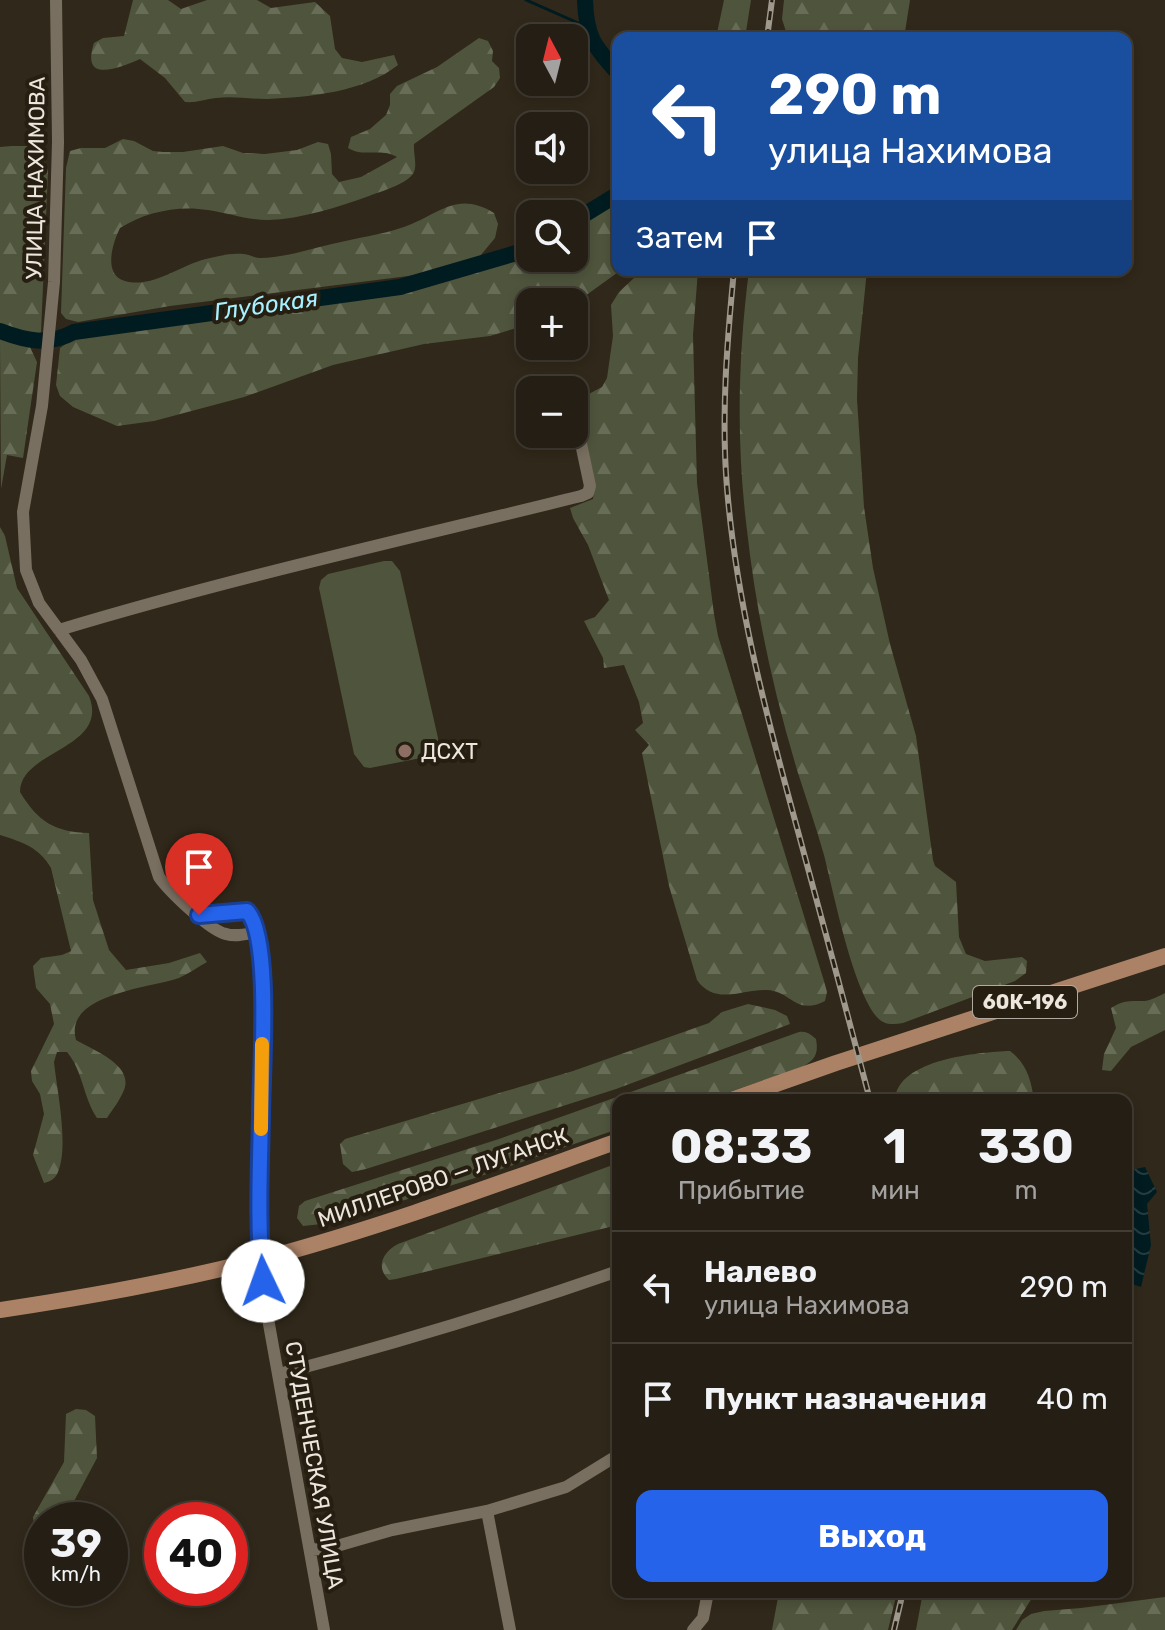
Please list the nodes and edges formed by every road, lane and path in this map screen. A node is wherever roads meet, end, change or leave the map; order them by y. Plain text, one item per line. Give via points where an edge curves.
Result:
1 (56, 0) edge
2 (582, 448) edge
3 (59, 630) junction
4 (199, 915) junction
5 (257, 932) junction
6 (1165, 956) edge
7 (748, 1094) edge
8 (612, 1143) edge
9 (261, 1259) junction
10 (612, 1273) edge
11 (0, 1310) edge
12 (279, 1374) junction
13 (612, 1459) edge
14 (487, 1511) junction
15 (310, 1550) junction
16 (707, 1598) edge
17 (324, 1630) edge
18 (510, 1630) edge
19 (693, 1630) edge

1 - 3 street, УЛИЦА НАХИМОВА via 52,326 23,523 28,578
2 - 3 street via 590,486 581,496
3 - 4 street, УЛИЦА НАХИМОВА via 102,699 159,877
4 - 5 street, УЛИЦА НАХИМОВА via 225,934
4 - 5 street via 247,911
5 - 9 street, СТУДЕНЧЕСКАЯ УЛИЦА via 263,999
6 - 7 main road, 60К-196
8 - 9 main road, МИЛЛЕРОВО — ЛУГАНСК via 447,1202
9 - 11 main road, МИЛЛЕРОВО — ЛУГАНСК
9 - 12 street, СТУДЕНЧЕСКАЯ УЛИЦА
10 - 12 street via 380,1348
12 - 15 street, СТУДЕНЧЕСКАЯ УЛИЦА
13 - 14 street via 566,1487
14 - 15 street
14 - 18 street
15 - 17 street, СТУДЕНЧЕСКАЯ УЛИЦА
16 - 19 street via 703,1618

